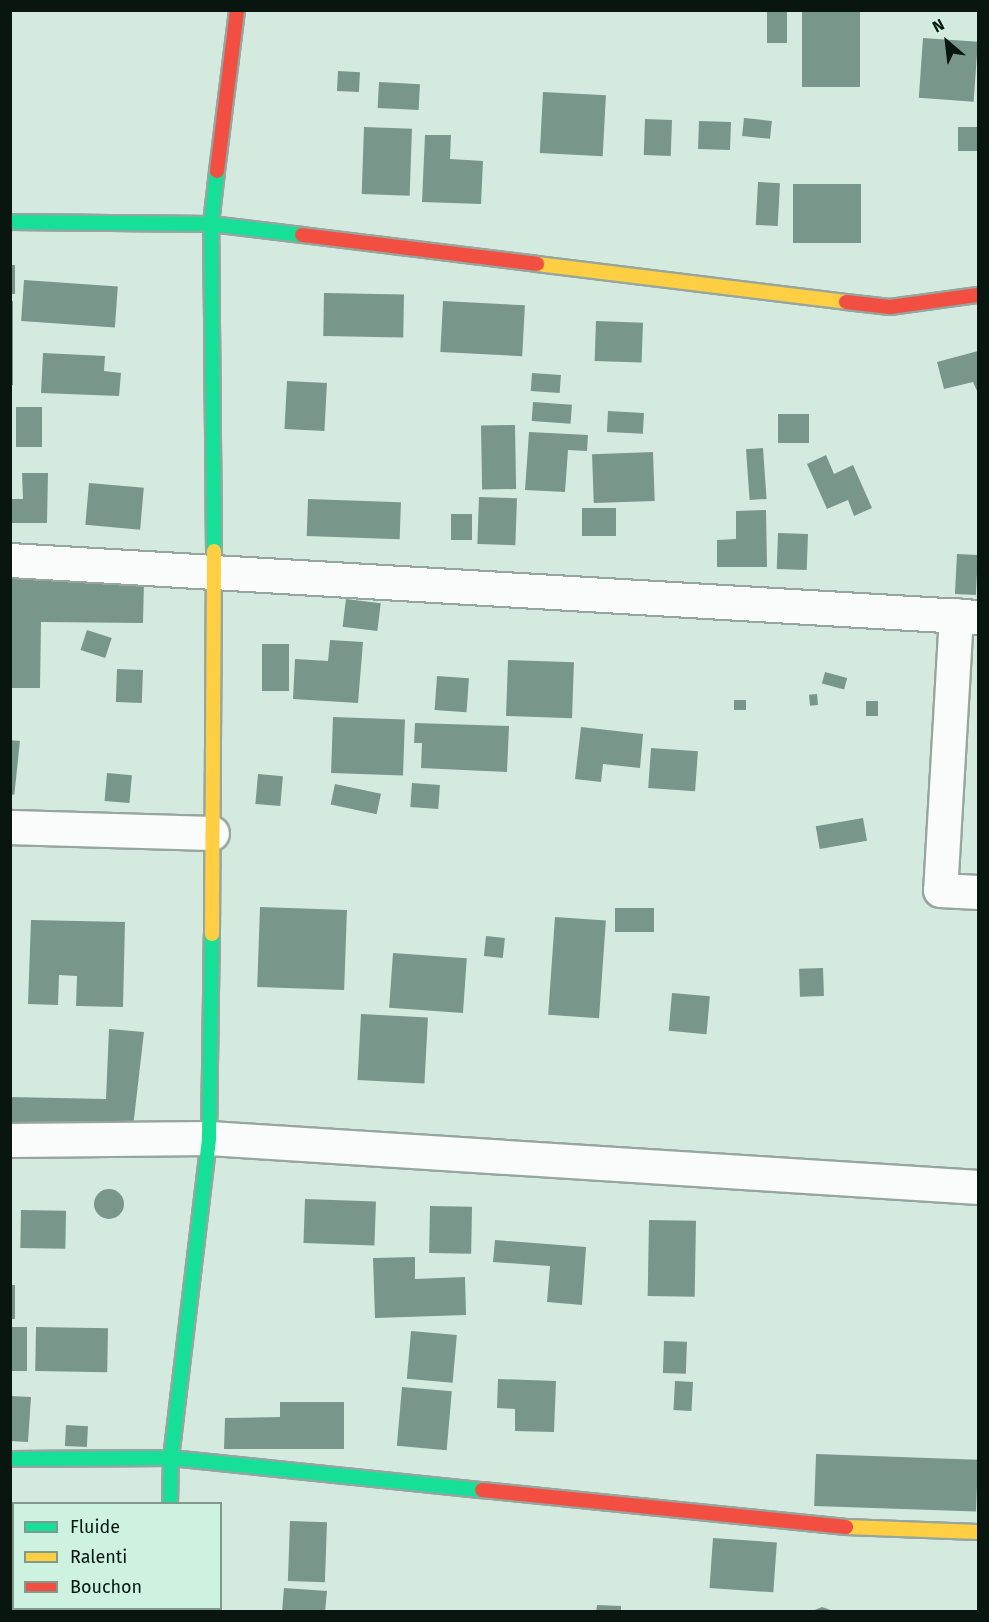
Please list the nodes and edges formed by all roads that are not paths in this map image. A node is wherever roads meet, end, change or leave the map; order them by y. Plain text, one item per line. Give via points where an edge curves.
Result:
1 (237, 10) edge
2 (10, 222) edge
3 (211, 224) junction
4 (978, 295) edge
5 (10, 560) edge
6 (216, 573) junction
7 (967, 616) edge
8 (10, 827) edge
9 (212, 833) junction
10 (978, 892) edge
11 (209, 1138) junction
12 (10, 1140) edge
13 (978, 1187) edge
14 (171, 1458) junction
15 (10, 1459) edge
16 (170, 1502) edge
17 (978, 1532) edge

1 - 3 street
2 - 3 street
3 - 4 street via 890,307
3 - 6 street
5 - 6 street
6 - 7 street
6 - 9 street
7 - 10 street via 940,890
8 - 9 street
9 - 11 street
11 - 12 street
11 - 13 street
11 - 14 street
14 - 15 street
14 - 16 street
14 - 17 street via 833,1526

